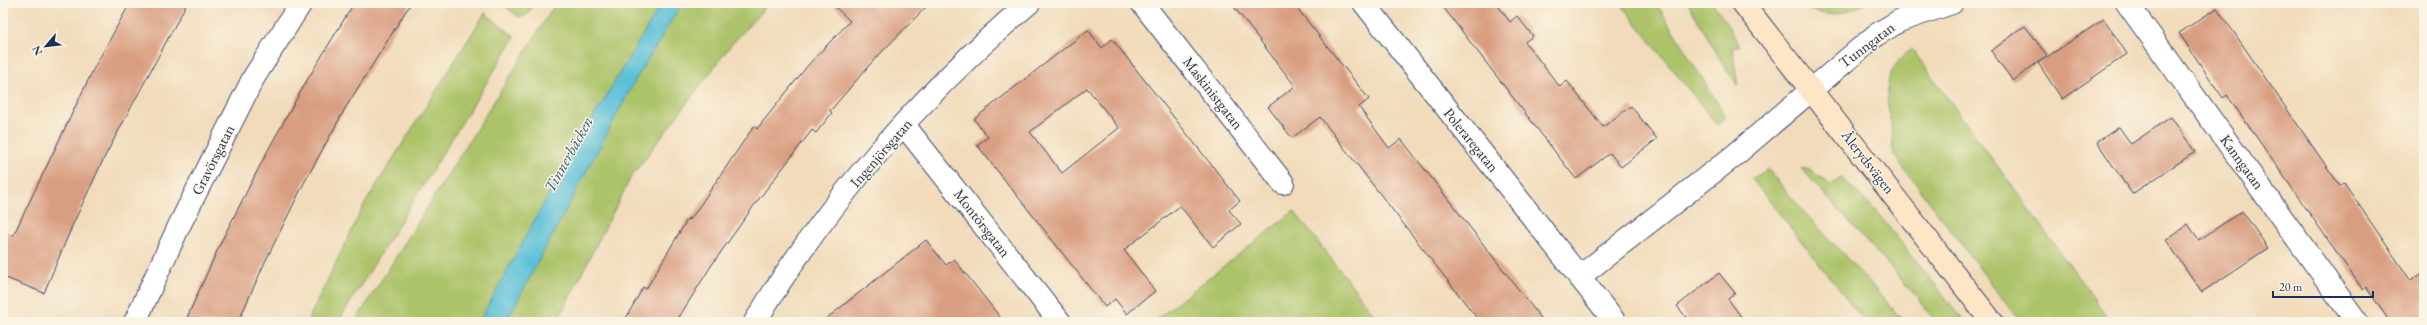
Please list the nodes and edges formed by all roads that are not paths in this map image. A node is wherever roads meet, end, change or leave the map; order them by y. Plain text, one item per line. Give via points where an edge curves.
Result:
1 (301, 3) edge
2 (1029, 3) edge
3 (1142, 3) edge
4 (1364, 3) edge
5 (1743, 3) edge
6 (1952, 3) edge
7 (2126, 3) edge
8 (1812, 90) junction
9 (904, 125) junction
10 (1283, 183) dead end
11 (1579, 277) junction
12 (135, 322) edge
13 (755, 322) edge
14 (1060, 322) edge
15 (1615, 322) edge
16 (1992, 322) edge
17 (2357, 322) edge

1 - 12 street, Gravörsgatan via 254,77 179,226
2 - 9 street, Ingenjörsgatan via 984,42
3 - 10 street, Maskinistgatan
4 - 11 street, Poleraregatan
5 - 8 main road, Ålerydsvägen
6 - 8 street, Tunngatan via 1899,21 1876,35
7 - 17 street, Kanngatan
8 - 11 street via 1735,155
8 - 16 main road, Ålerydsvägen
9 - 13 street, Ingenjörsgatan via 834,207
9 - 14 street, Montörsgatan
11 - 15 street, Poleraregatan

